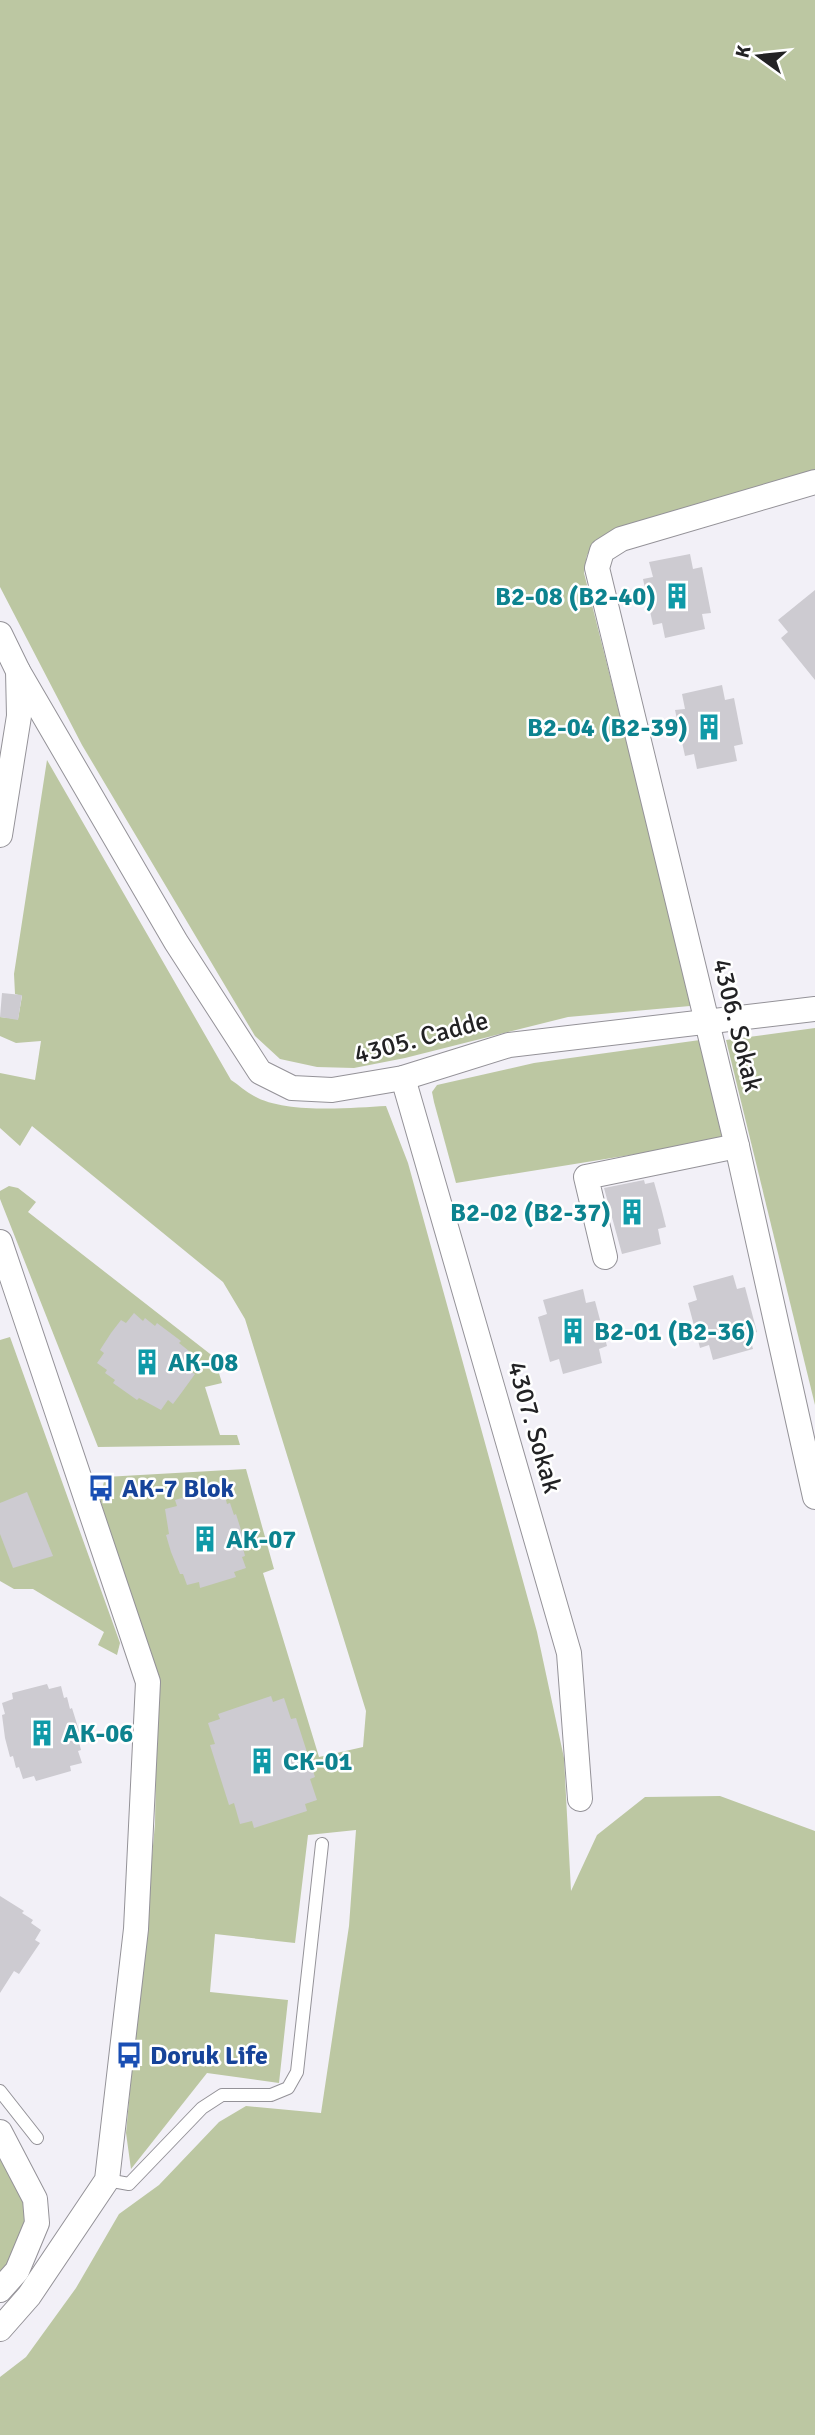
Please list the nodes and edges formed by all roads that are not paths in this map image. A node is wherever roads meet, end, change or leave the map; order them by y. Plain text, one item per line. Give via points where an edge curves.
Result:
1 (815, 482) edge
2 (0, 634) edge
3 (18, 671) junction
4 (10, 720) edge
5 (0, 835) edge
6 (815, 1009) edge
7 (707, 1021) junction
8 (404, 1078) junction
9 (737, 1146) junction
10 (0, 1241) edge
11 (605, 1257) dead end
12 (815, 1497) edge
13 (580, 1799) dead end
14 (322, 1844) dead end
15 (0, 2091) edge
16 (0, 2132) edge
17 (37, 2138) dead end
18 (107, 2180) junction
19 (0, 2290) edge
20 (0, 2329) edge

1 - 7 street, 4306. Sokak via 621,539 602,551 597,568
2 - 3 street, 4305. Cadde
3 - 4 street
3 - 8 street, 4305. Cadde via 176,942 260,1072 292,1088 332,1090
4 - 5 street
6 - 7 street, 4305. Cadde
7 - 8 street, 4305. Cadde via 509,1045
7 - 9 street, 4306. Sokak
8 - 13 street, 4307. Sokak via 569,1653
9 - 11 street via 586,1177
9 - 12 street, 4306. Sokak
10 - 18 street via 148,1682 136,1929
14 - 18 lane via 303,2033 297,2072 288,2088 271,2095 222,2095 202,2108 129,2184
15 - 17 lane
16 - 19 street via 35,2199 37,2223 17,2272
18 - 20 street via 29,2296

